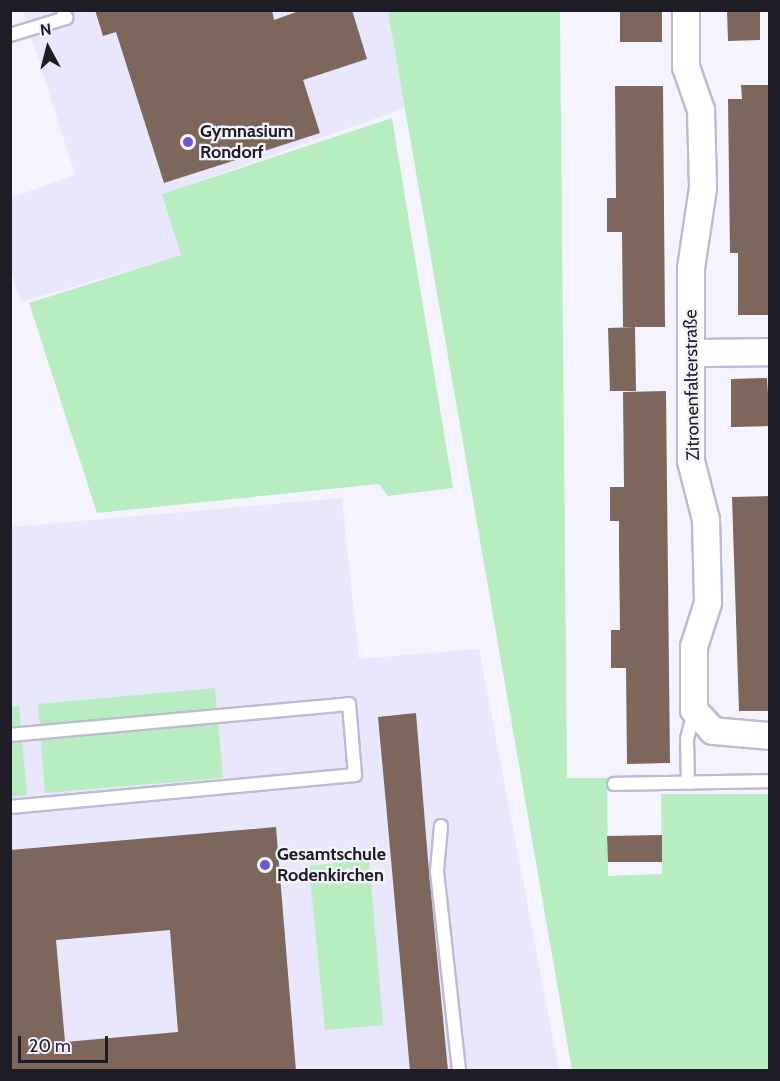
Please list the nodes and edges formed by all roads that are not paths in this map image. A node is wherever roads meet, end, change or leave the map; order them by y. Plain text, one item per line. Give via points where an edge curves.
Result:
1 (63, 10) edge
2 (686, 10) edge
3 (10, 36) edge
4 (770, 352) edge
5 (691, 353) junction
6 (694, 710) junction
7 (10, 735) edge
8 (770, 736) edge
9 (770, 781) edge
10 (688, 783) junction
11 (614, 784) dead end
12 (10, 807) edge
13 (441, 826) dead end
14 (459, 1071) edge

1 - 3 lane via 66,18
2 - 5 street, Zitronenfalterstraße via 686,67 701,110 704,188 691,268
4 - 5 street
5 - 6 street, Zitronenfalterstraße via 691,461 706,520 708,603 694,647
6 - 8 street via 713,732
6 - 10 lane via 687,739
7 - 12 lane via 349,704 355,775
9 - 10 lane
10 - 11 lane
13 - 14 lane via 437,871

